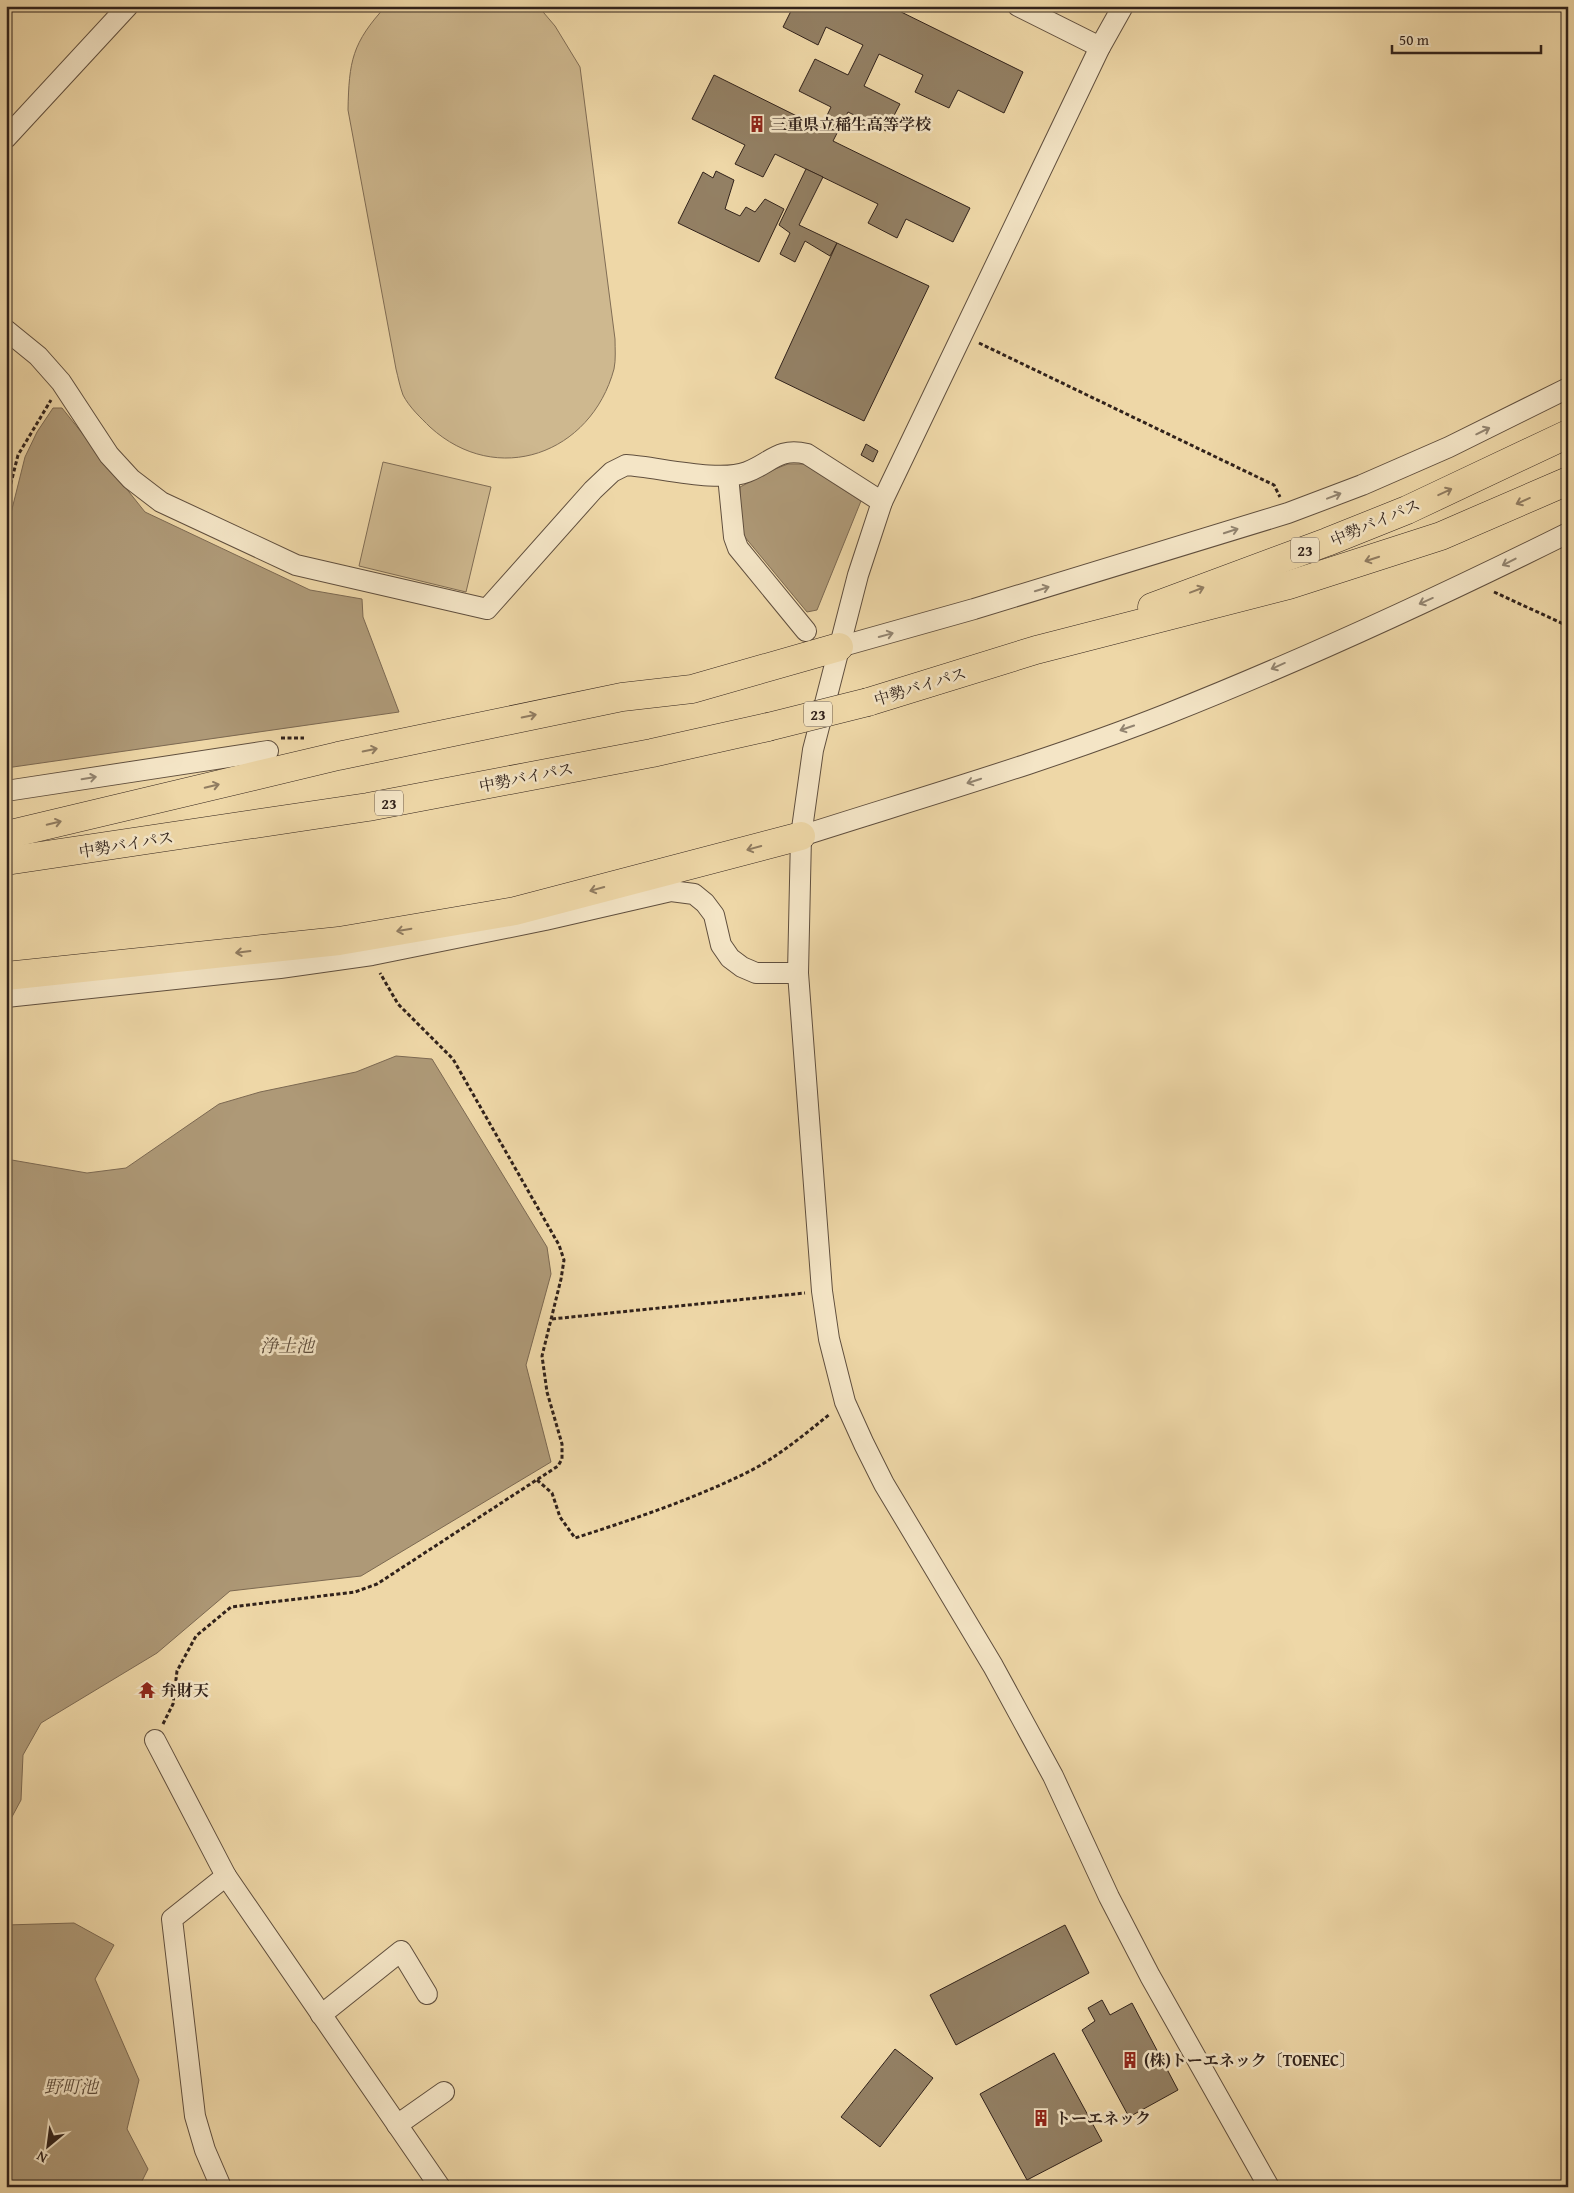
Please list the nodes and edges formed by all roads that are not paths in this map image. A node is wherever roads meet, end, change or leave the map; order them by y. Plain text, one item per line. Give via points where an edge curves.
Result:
1 (128, 6) edge
2 (1018, 6) edge
3 (1123, 6) edge
4 (1100, 47) junction
5 (6, 138) edge
6 (6, 330) edge
7 (1568, 388) edge
8 (1568, 434) edge
9 (728, 476) junction
10 (1568, 481) edge
11 (882, 502) junction
12 (1568, 533) edge
13 (806, 631) dead end
14 (839, 647) junction
15 (1036, 650) junction
16 (268, 751) dead end
17 (6, 791) edge
18 (6, 835) edge
19 (801, 836) junction
20 (6, 861) edge
21 (798, 974) junction
22 (6, 976) edge
23 (6, 997) edge
24 (155, 1740) road end
25 (226, 1876) junction
26 (427, 1994) dead end
27 (321, 2014) junction
28 (444, 2092) dead end
29 (397, 2125) junction
30 (221, 2187) edge
31 (440, 2187) edge
32 (1269, 2187) edge

1 - 5 street
2 - 4 street
3 - 4 street
4 - 11 street
6 - 9 street via 38,356 61,382 109,455 161,502 296,565 487,609 612,472 626,465
14 -> 7 street via 1288,513 1362,485
15 -> 8 highway, 中勢バイパス / 23 via 1408,510
9 - 11 street via 748,472 778,454 795,451 807,454
9 - 13 street via 738,548
10 -> 15 highway, 中勢バイパス / 23 via 1441,536 1289,585
11 - 14 street
12 -> 19 street via 1471,581 1166,714 1007,770
18 -> 14 highway via 338,756 622,697 692,689
14 - 19 street via 813,750
15 - 20 highway, 中勢バイパス / 23, bridge via 868,702 652,753 368,807
17 -> 16 street
19 - 21 street
19 -> 22 highway via 505,913 339,941
21 - 23 street via 756,973 742,967 721,945 714,915 705,903 694,894 671,891 372,955
21 - 32 street via 822,1292 829,1339 845,1402 884,1484 998,1674 1053,1776 1150,1976
24 - 25 street
25 - 27 street
25 - 30 street via 172,1919 195,2116
26 - 27 street via 409,1947
27 - 29 street
28 - 29 street
29 - 31 street

